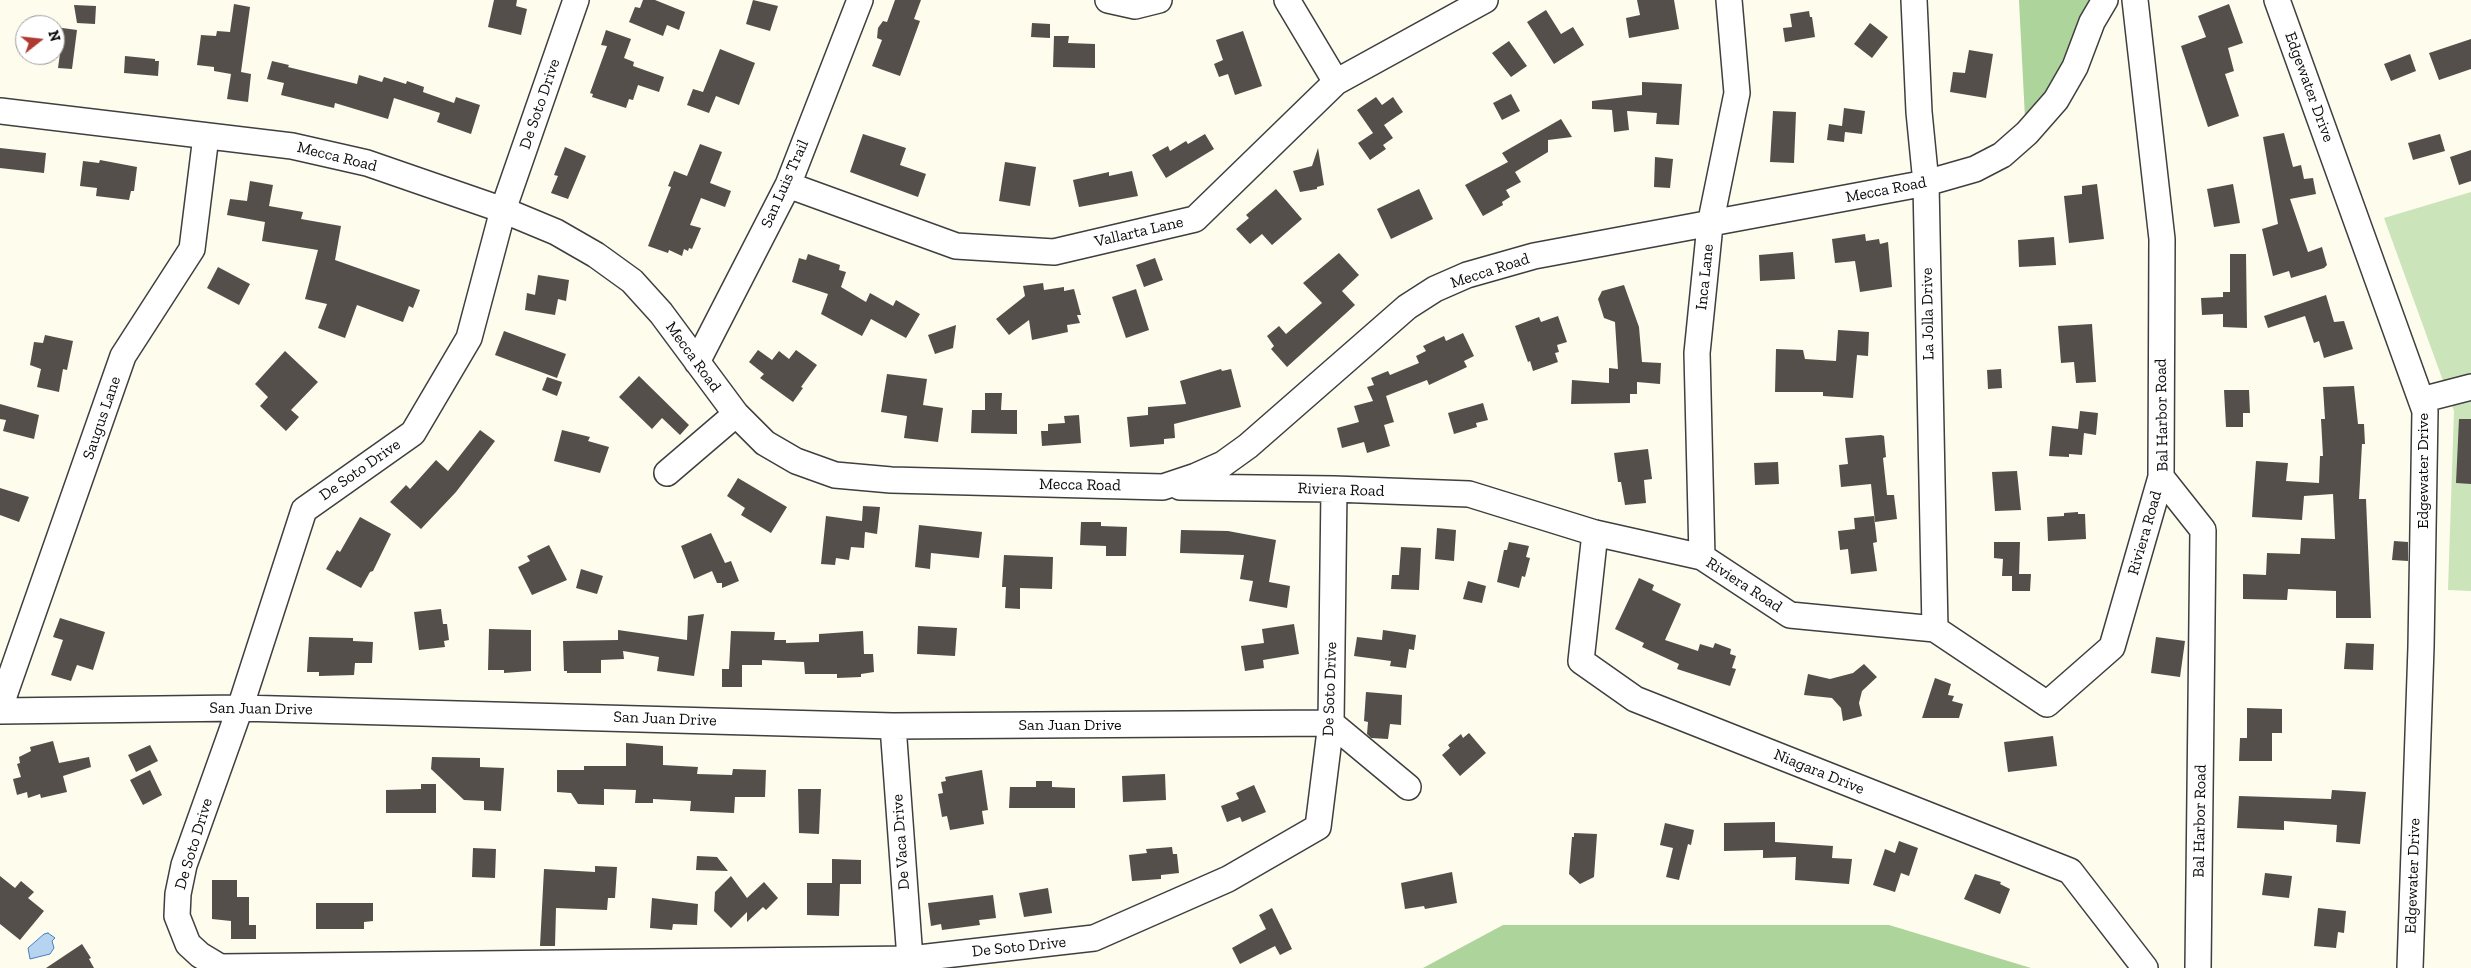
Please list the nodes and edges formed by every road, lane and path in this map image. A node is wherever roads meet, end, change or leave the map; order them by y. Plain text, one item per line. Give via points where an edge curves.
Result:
1 (576, 0) edge
2 (860, 0) edge
3 (1108, 0) edge
4 (1159, 0) edge
5 (1287, 0) edge
6 (1485, 0) edge
7 (1729, 0) edge
8 (1914, 0) edge
9 (2105, 0) edge
10 (2135, 0) edge
11 (2278, 0) edge
12 (1336, 82) junction
13 (0, 111) edge
14 (206, 136) junction
15 (1926, 183) junction
16 (788, 185) junction
17 (503, 210) junction
18 (1710, 225) junction
19 (697, 362) junction
20 (2471, 387) edge
21 (2421, 400) junction
22 (736, 414) junction
23 (667, 473) dead end
24 (2161, 477) junction
25 (1162, 486) junction
26 (1334, 489) junction
27 (1595, 533) junction
28 (1702, 557) junction
29 (1935, 629) junction
30 (240, 708) junction
31 (0, 709) edge
32 (1331, 723) junction
33 (893, 726) junction
34 (1408, 787) dead end
35 (910, 959) junction
36 (2146, 968) edge
37 (2198, 968) edge
38 (2410, 968) edge

1 - 17 street, De Soto Drive
2 - 16 street, San Luis Trail
3 - 4 street via 1135,6
5 - 12 street
6 - 12 street, Vallarta Lane
7 - 18 street, Inca Lane via 1737,93
8 - 15 street, La Jolla Drive
9 - 15 street, Mecca Road via 2092,22 2075,67 2056,100 2027,133 2002,155 1974,169
10 - 24 street, Bal Harbor Road via 2162,239
11 - 21 street, Edgewater Drive
12 - 16 street, Vallarta Lane via 1195,219 1054,252 956,246
13 - 14 street, Mecca Road
14 - 17 street, Mecca Road via 292,146 367,163
14 - 31 street, Saugus Lane via 192,250 123,356
15 - 18 street, Mecca Road
15 - 29 street, La Jolla Drive
16 - 19 street, San Luis Trail
17 - 19 street, Mecca Road via 556,232 632,281 661,313
17 - 30 street, De Soto Drive via 469,338 413,433 304,510
18 - 25 street, Mecca Road via 1500,264 1435,289 1407,307 1248,446 1223,464
18 - 28 street, Inca Lane via 1697,353
19 - 22 street, Mecca Road
20 - 21 street
21 - 38 street, Edgewater Drive via 2425,411 2421,647
22 - 23 street
22 - 25 street, Mecca Road via 765,443 796,461 835,475 891,480
24 - 29 street, Riviera Road via 2112,647 2047,704
24 - 37 street, Bal Harbor Road via 2203,530
25 - 26 street, Riviera Road
26 - 27 street, Riviera Road via 1469,494
26 - 32 street, De Soto Drive
27 - 28 street, Riviera Road
27 - 36 street, Niagara Drive via 1581,661 1636,700 2070,871
28 - 29 street, Riviera Road via 1790,615
30 - 31 street, San Juan Drive
30 - 33 street, San Juan Drive
30 - 35 street, De Soto Drive via 184,865 178,894 177,916 188,944 200,956 220,967
32 - 33 street, San Juan Drive
32 - 34 street
32 - 35 street, De Soto Drive via 1318,827 1228,879 1094,938
33 - 35 street, De Vaca Drive

